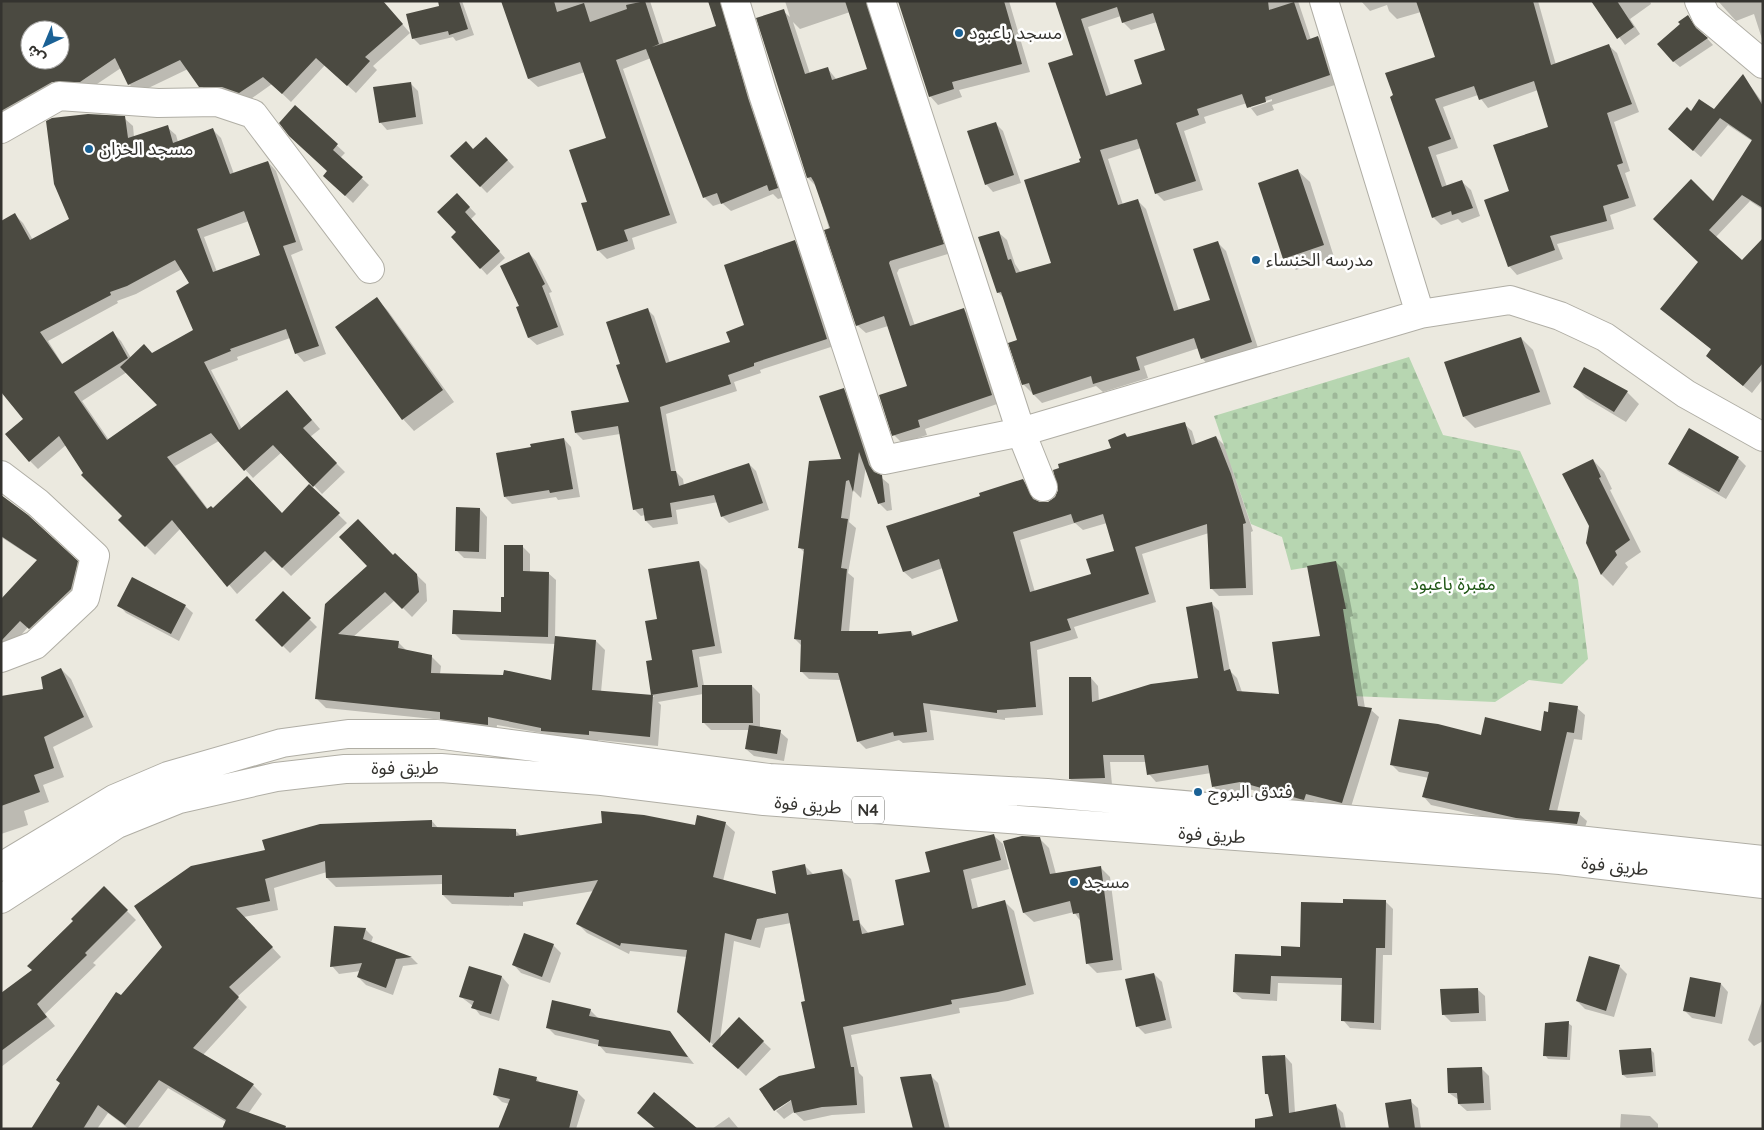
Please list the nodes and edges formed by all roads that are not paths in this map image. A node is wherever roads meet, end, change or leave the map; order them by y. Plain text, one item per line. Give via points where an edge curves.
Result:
1 (735, 1) edge
2 (881, 1) edge
3 (1324, 1) edge
4 (1699, 1) edge
5 (1763, 64) edge
6 (1, 130) edge
7 (370, 269) dead end
8 (1420, 314) junction
9 (1021, 432) junction
10 (1763, 437) edge
11 (1, 475) edge
12 (1043, 487) dead end
13 (1, 658) edge
14 (436, 734) junction
15 (441, 768) junction
16 (1763, 860) edge
17 (1, 867) edge
18 (1763, 884) edge
19 (1, 899) edge

1 - 9 main road via 884,460
2 - 9 main road
3 - 8 main road
4 - 5 main road via 1706,16
6 - 7 main road via 59,96 158,103 217,102 253,114
8 - 9 main road
8 - 10 main road via 1510,300 1560,316 1605,337 1686,394
9 - 12 main road
11 - 13 main road via 38,503 95,556 86,598 34,645
14 - 15 main road
14 - 16 main road, طريق فوة / N4 via 769,778 1047,793 1559,838
14 - 17 main road, طريق فوة / N4 via 348,734 282,743 168,776 114,799
15 - 18 main road, طريق فوة / N4 via 602,781 784,803 1560,860
15 - 19 main road, طريق فوة / N4 via 345,769 276,777 179,799 117,824

